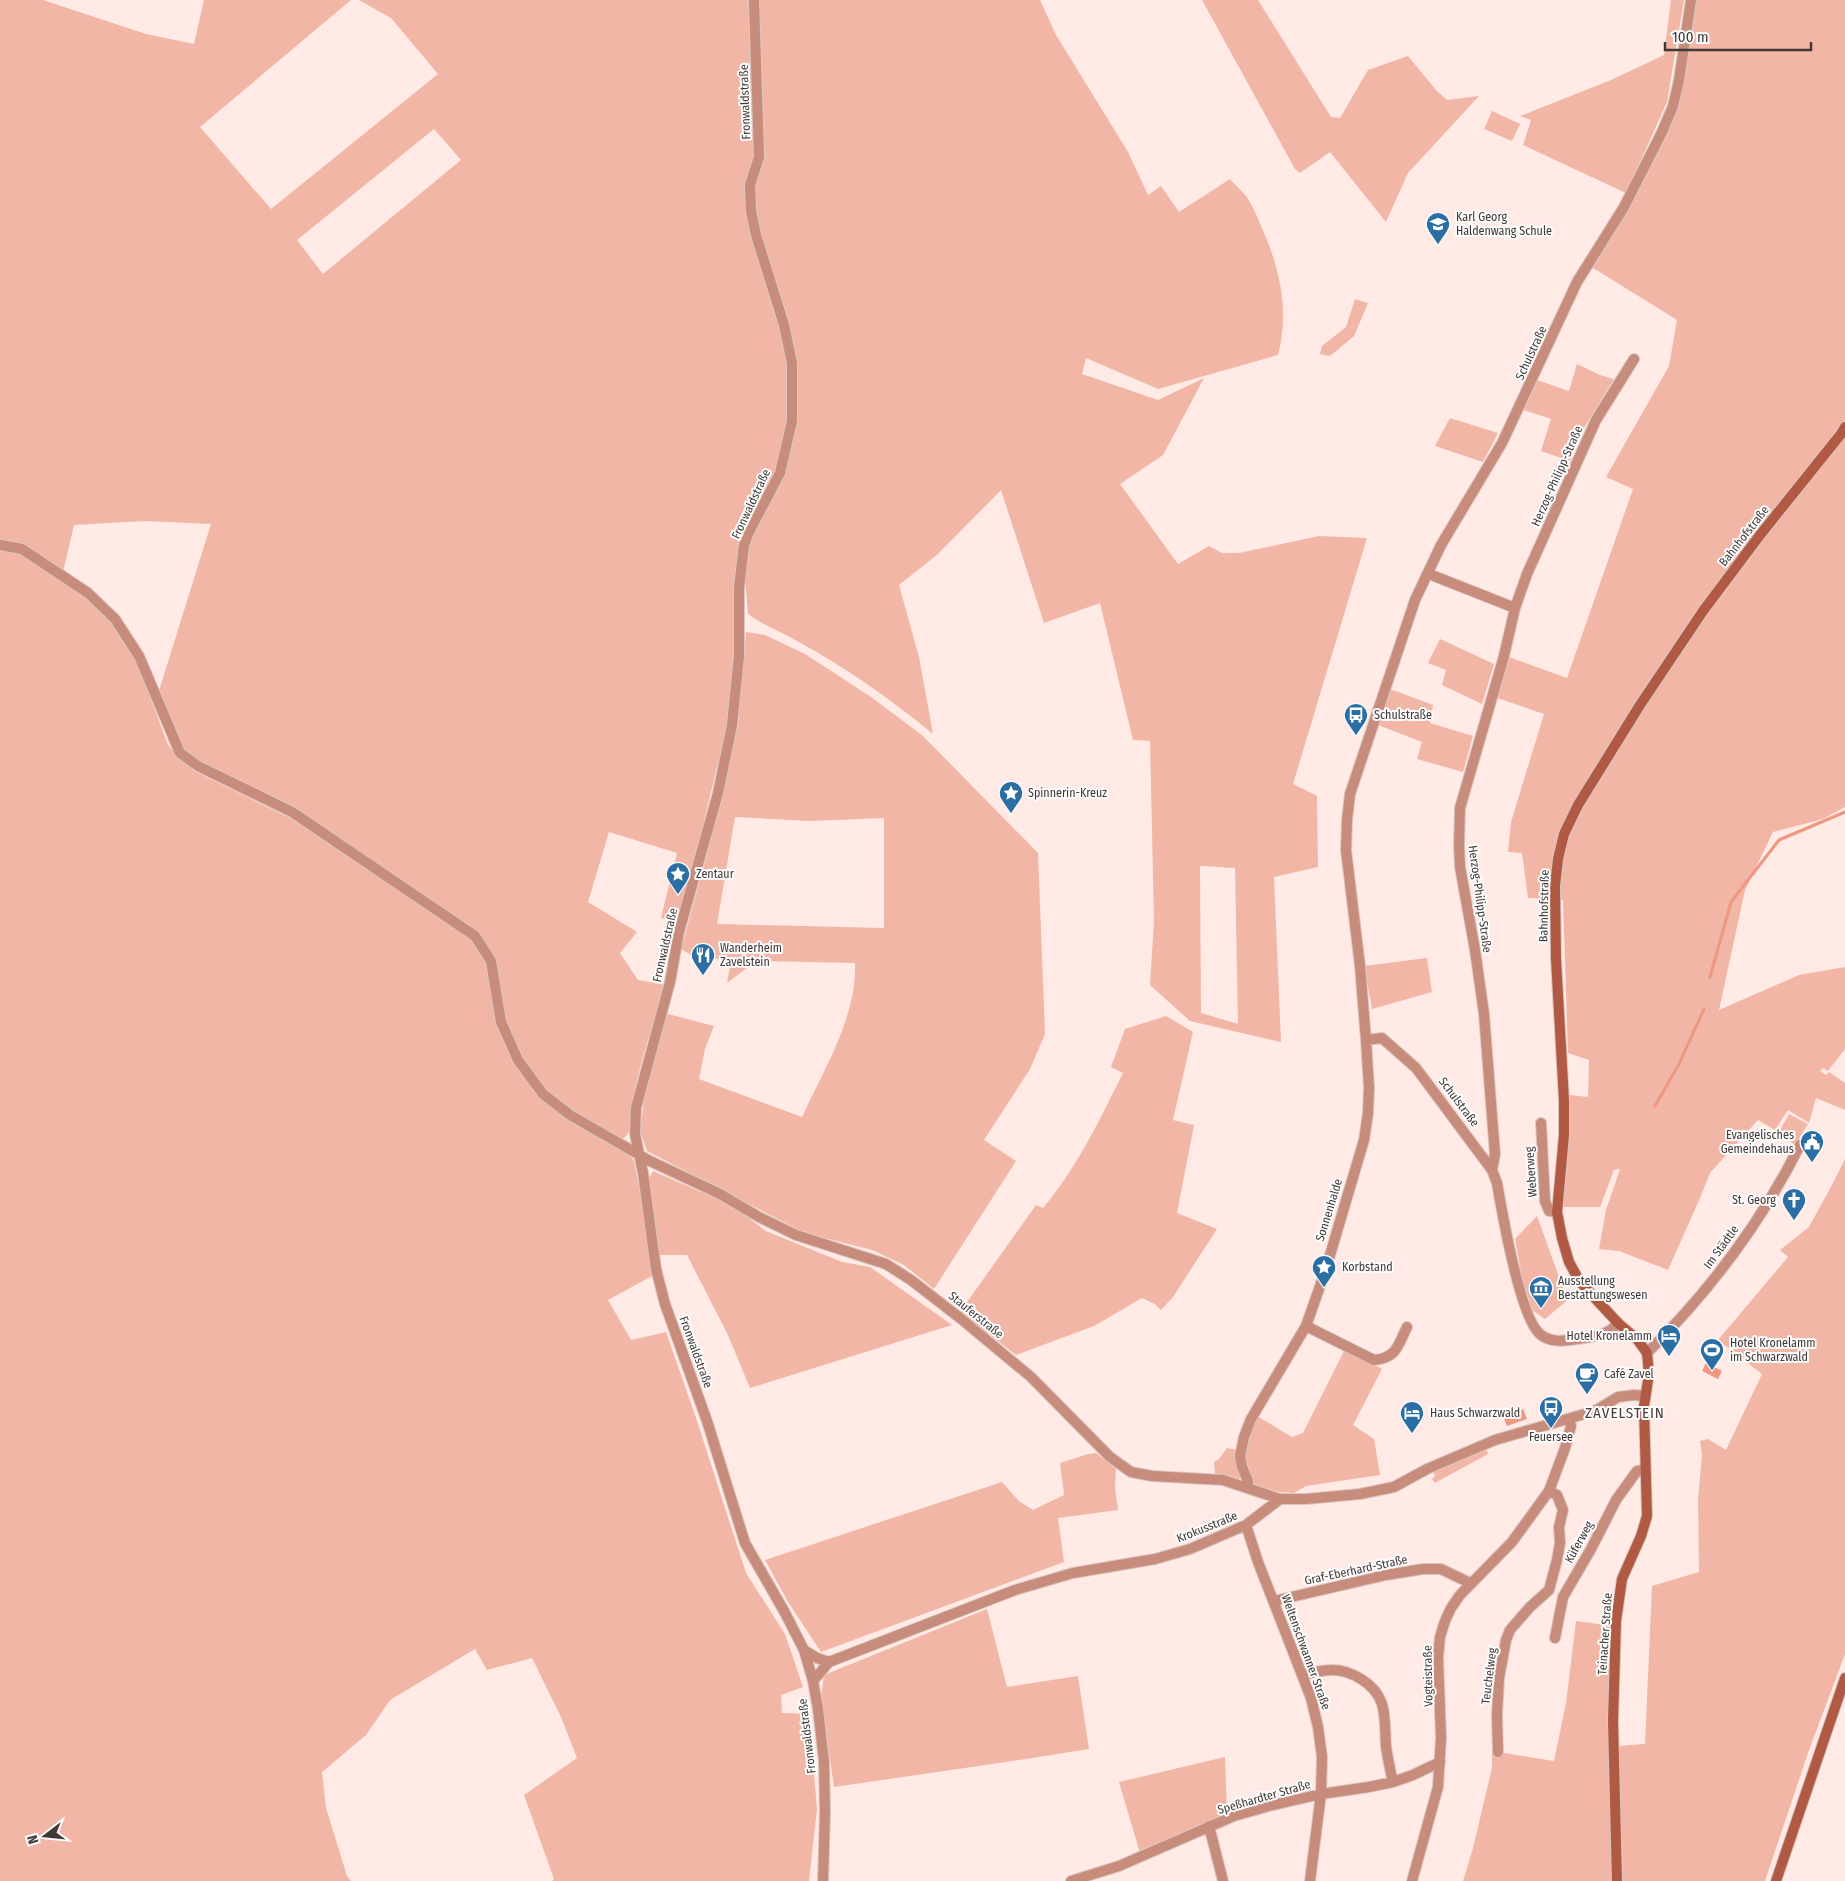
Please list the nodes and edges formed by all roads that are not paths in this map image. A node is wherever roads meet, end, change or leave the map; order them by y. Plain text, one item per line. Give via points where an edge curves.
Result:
1 (754, 0) edge
2 (1691, 0) edge
3 (1634, 358) dead end
4 (1845, 426) edge
5 (0, 545) edge
6 (1429, 574) junction
7 (1516, 608) junction
8 (1366, 1040) junction
9 (1540, 1123) dead end
10 (1800, 1145) dead end
11 (639, 1154) junction
12 (1492, 1170) junction
13 (1557, 1212) junction
14 (1618, 1323) junction
15 (1306, 1326) junction
16 (1407, 1327) dead end
17 (1647, 1353) junction
18 (1645, 1396) junction
19 (1569, 1419) junction
20 (1645, 1470) junction
21 (1248, 1488) junction
22 (1549, 1491) junction
23 (1280, 1499) junction
24 (1246, 1525) junction
25 (1470, 1583) junction
26 (1549, 1590) junction
27 (1563, 1597) junction
28 (1274, 1600) junction
29 (1554, 1638) dead end
30 (804, 1650) junction
31 (829, 1662) junction
32 (1302, 1675) junction
33 (1845, 1678) edge
34 (813, 1680) junction
35 (1498, 1752) dead end
36 (1440, 1762) junction
37 (1393, 1782) junction
38 (1321, 1794) junction
39 (1209, 1826) junction
40 (823, 1881) edge
41 (1070, 1881) edge
42 (1223, 1881) edge
43 (1310, 1881) edge
44 (1412, 1881) edge
45 (1618, 1881) edge
46 (1776, 1881) edge

1 - 11 street, Fronwaldstraße via 759,157 750,185 751,211 792,363 792,421 780,473 744,545 732,725 718,793 679,932 670,982 636,1108 634,1134
2 - 6 street, Schulstraße via 1679,80 1662,132 1624,207 1577,282 1502,442 1441,546
3 - 7 street, Herzog-Philipp-Straße via 1596,420 1527,574
4 - 13 street, Bahnhofstraße via 1703,611 1598,772 1564,834 1556,886 1556,959 1564,1102
5 - 11 street, Stauferstraße via 22,549 88,592 115,619 139,656 180,753 198,766 292,812 475,936 491,961 501,1022 518,1060 534,1083 570,1114
6 - 7 street
6 - 8 street, Schulstraße via 1415,600 1350,794 1346,850
7 - 12 street, Herzog-Philipp-Straße via 1460,808 1460,867 1484,1014 1495,1154
8 - 12 street, Schulstraße via 1382,1038 1416,1068
8 - 15 street, Sonnenhalde via 1369,1088 1364,1140
9 - 13 street, Weberweg via 1545,1201 1549,1211
10 - 17 street, Im Städtle via 1742,1241
11 - 21 street, Stauferstraße via 796,1235 886,1264 960,1318 1031,1377 1110,1457 1131,1472 1223,1480
11 - 30 street, Fronwaldstraße via 656,1269 745,1543
12 - 14 street, Schulstraße via 1516,1276 1534,1328 1548,1340 1567,1341 1612,1331
13 - 14 street, Bahnhofstraße via 1567,1254 1578,1279
14 - 17 street, Bahnhofstraße via 1637,1338
15 - 16 street via 1374,1360 1394,1354
15 - 21 street, Sonnenhalde via 1251,1419 1244,1437 1240,1456
17 - 18 street, Teinacher Straße via 1649,1374
18 - 19 street via 1618,1397 1595,1412
18 - 20 street, Teinacher Straße
19 - 22 street, Vogteistraße via 1571,1426 1565,1448
19 - 23 street via 1474,1447 1394,1487 1360,1494
20 - 27 street, Küferweg via 1637,1471 1616,1500
20 - 45 street, Teinacher Straße via 1647,1516 1622,1579 1618,1600 1613,1721
21 - 23 street, Stauferstraße
22 - 25 street, Vogteistraße via 1512,1542
22 - 26 street via 1557,1494 1563,1510 1560,1543
23 - 24 street, Krokusstraße
24 - 28 street, Weltenschwanner Straße
24 - 31 street, Krokusstraße via 1190,1549 1155,1559 1073,1574 1015,1590
25 - 28 street, Graf-Eberhard-Straße via 1441,1569 1423,1569
25 - 36 street, Vogteistraße via 1451,1608 1440,1637
26 - 27 street
26 - 35 street, Teuchelweg via 1510,1630 1506,1640 1499,1678
27 - 29 street, Küferweg
28 - 32 street, Weltenschwanner Straße
30 - 31 street
30 - 34 street, Fronwaldstraße
31 - 34 street, Krokusstraße
32 - 37 street via 1344,1671 1369,1684 1378,1694 1383,1706
32 - 38 street, Weltenschwanner Straße via 1318,1727 1322,1757
33 - 46 street
34 - 40 street, Fronwaldstraße via 824,1761
36 - 37 street, Speßhardter Straße
36 - 44 street, Vogteistraße via 1438,1787
37 - 38 street, Speßhardter Straße
38 - 39 street, Speßhardter Straße via 1269,1806
38 - 43 street, Weltenschwanner Straße
39 - 41 street, Speßhardter Straße via 1119,1866
39 - 42 street

